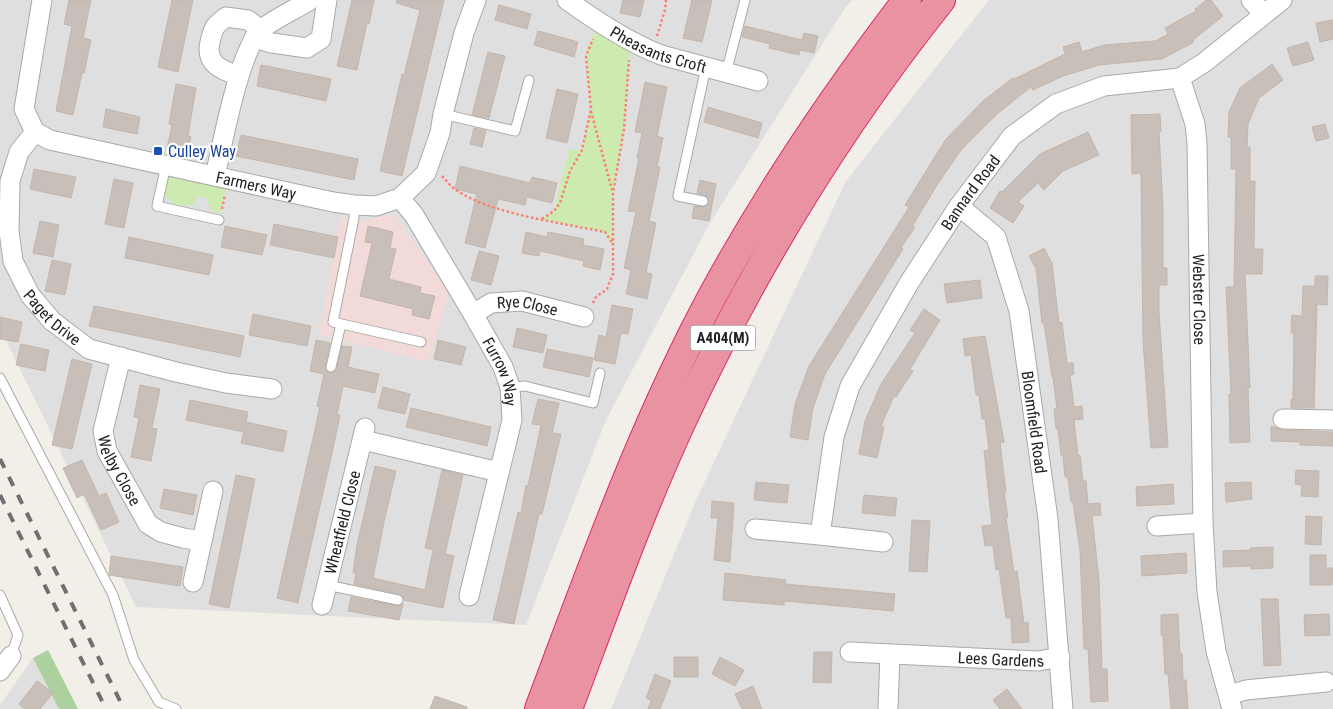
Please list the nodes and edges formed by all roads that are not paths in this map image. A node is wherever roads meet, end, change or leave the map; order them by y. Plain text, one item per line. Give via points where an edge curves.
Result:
1 (42, 0) edge
2 (310, 0) edge
3 (327, 0) edge
4 (476, 0) edge
5 (568, 0) edge
6 (745, 0) edge
7 (907, 0) edge
8 (941, 0) edge
9 (1251, 0) edge
10 (1282, 0) edge
11 (1264, 14) junction
12 (257, 34) junction
13 (706, 67) junction
14 (726, 72) junction
15 (239, 76) junction
16 (1180, 78) junction
17 (529, 80) dead end
18 (758, 81) dead end
19 (443, 114) junction
20 (35, 132) junction
21 (166, 165) junction
22 (222, 177) junction
23 (400, 198) junction
24 (702, 201) dead end
25 (354, 205) junction
26 (959, 206) junction
27 (219, 220) road end
28 (473, 314) junction
29 (584, 317) road end
30 (341, 324) junction
31 (421, 342) dead end
32 (121, 357) junction
33 (330, 367) dead end
34 (600, 373) dead end
35 (0, 378) edge
36 (510, 387) junction
37 (272, 389) dead end
38 (1283, 419) dead end
39 (1333, 420) edge
40 (499, 472) junction
41 (213, 491) dead end
42 (1203, 523) junction
43 (1157, 526) dead end
44 (755, 529) dead end
45 (820, 535) junction
46 (202, 541) junction
47 (882, 542) dead end
48 (193, 582) dead end
49 (327, 585) junction
50 (0, 595) edge
51 (469, 596) dead end
52 (398, 600) dead end
53 (322, 604) dead end
54 (850, 652) dead end
55 (890, 654) junction
56 (1060, 658) junction
57 (6, 664) edge
58 (1326, 682) dead end
59 (1231, 702) edge
60 (176, 709) edge
61 (539, 709) edge
62 (568, 709) edge
63 (888, 709) edge
64 (1063, 709) edge

1 - 20 street via 24,109
2 - 12 street
3 - 12 street via 321,39 307,48 272,43
4 - 19 street, Farmers Way
5 - 13 street, Pheasants Croft via 652,52
6 - 14 lane
7 - 61 highway, A404(M) via 803,145 714,294 633,464
8 - 62 highway, A404(M) via 821,167 743,299 655,482
9 - 11 street
10 - 11 street, Bannard Road
11 - 16 street, Bannard Road
12 - 15 street
12 - 15 street via 248,20 226,17 214,26 208,52 213,63
13 - 14 street, Pheasants Croft
13 - 24 lane via 678,196
14 - 18 street, Pheasants Croft
15 - 22 street
16 - 26 street, Bannard Road via 1104,86 1056,104 1012,136
16 - 42 street, Webster Close via 1195,124 1197,143
17 - 19 lane via 515,131
19 - 23 street, Farmers Way via 426,173
20 - 21 street, Farmers Way via 50,140
20 - 32 street, Paget Drive via 19,152 10,181 9,230 13,261 30,295 52,321 88,349
21 - 22 street, Farmers Way
21 - 27 lane via 157,206
22 - 25 street, Farmers Way
23 - 25 street, Farmers Way via 376,206
23 - 28 street, Furrow Way via 414,215
25 - 30 lane via 333,322
26 - 45 street, Bannard Road via 909,283 850,386 834,437
26 - 56 street, Bloomfield Road via 996,238 1019,311 1048,519
28 - 29 street, Rye Close via 491,303 522,301
28 - 36 street, Furrow Way via 503,367
30 - 31 lane
30 - 33 lane
32 - 37 street, Paget Drive via 226,383
32 - 46 street, Welby Close via 103,431 107,451 148,524 160,532
34 - 36 lane via 593,403 525,386
35 - 60 lane via 113,594 134,660 159,702
36 - 40 street, Furrow Way via 512,420
38 - 39 street
40 - 49 street, Wheatfield Close via 364,434
40 - 51 street, Furrow Way
41 - 46 street
42 - 43 street
42 - 59 street, Webster Close via 1206,592 1216,651
44 - 45 street
45 - 47 street
46 - 48 street
49 - 52 lane
49 - 53 street, Wheatfield Close
50 - 57 lane via 18,635
54 - 55 street, Lees Gardens
55 - 56 street, Lees Gardens via 1039,661
55 - 63 street
56 - 64 street, Lees Gardens
58 - 59 street via 1246,690

